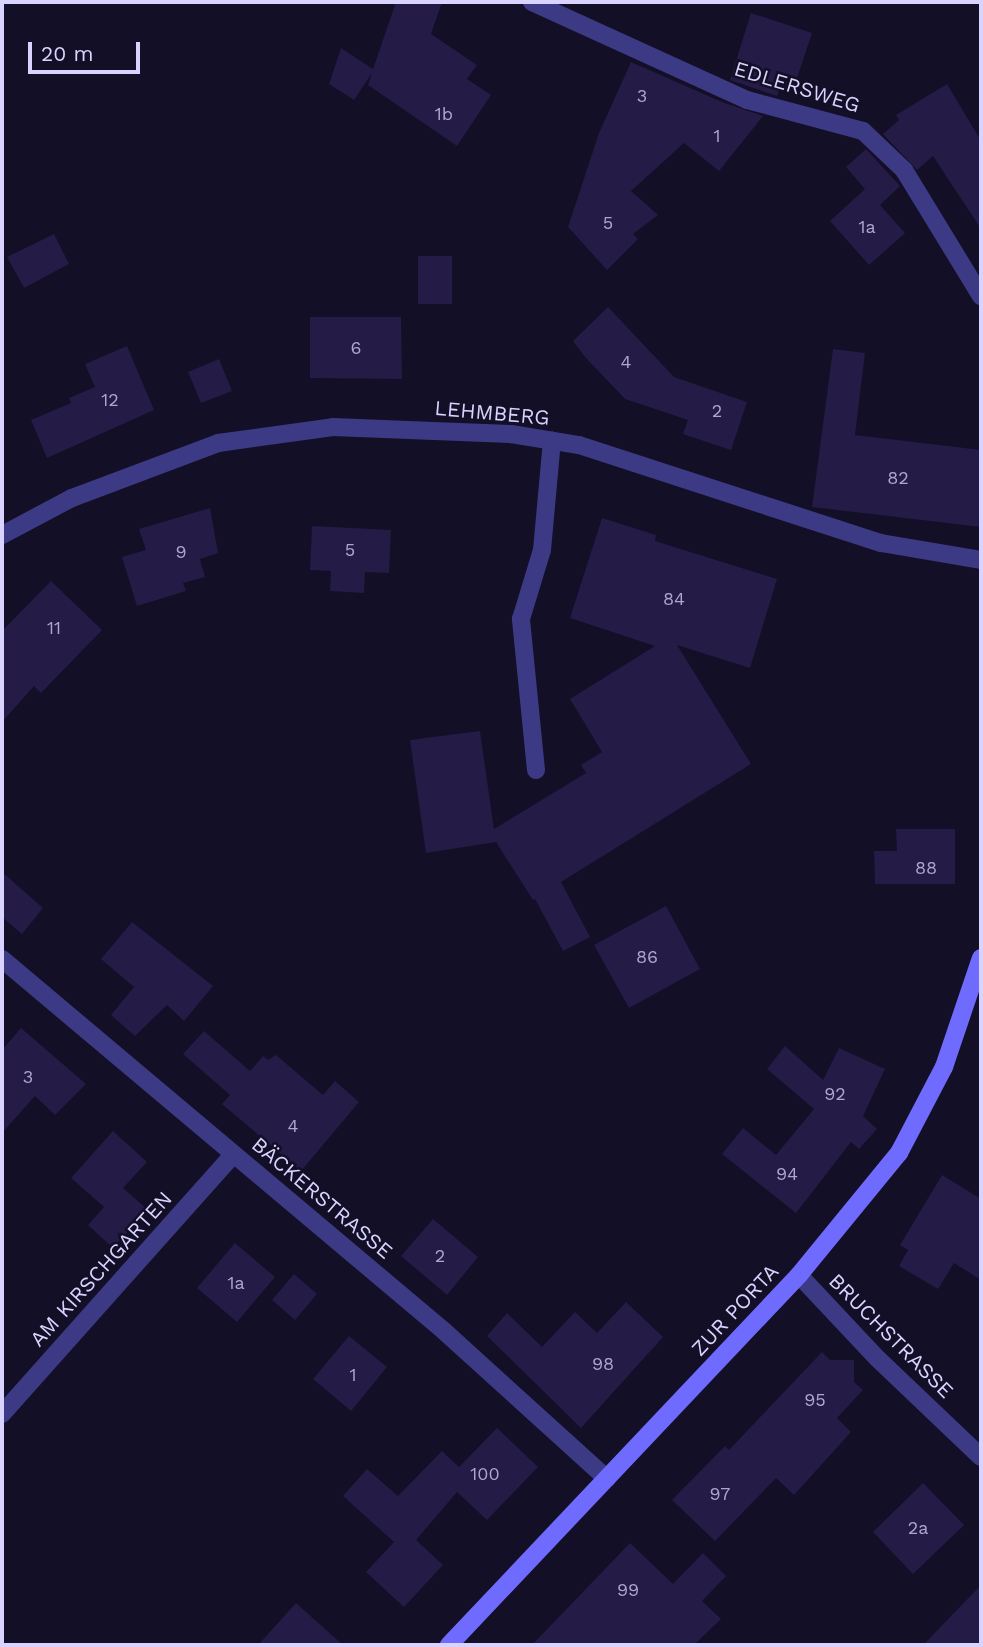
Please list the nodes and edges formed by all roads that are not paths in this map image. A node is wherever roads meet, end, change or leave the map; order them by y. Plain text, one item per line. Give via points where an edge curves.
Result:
1 (533, 2) edge
2 (981, 296) edge
3 (552, 440) junction
4 (2, 535) edge
5 (981, 560) edge
6 (536, 769) dead end
7 (981, 958) edge
8 (2, 959) edge
9 (234, 1154) junction
10 (799, 1276) junction
11 (2, 1414) edge
12 (981, 1457) edge
13 (607, 1479) junction
14 (449, 1645) edge

1 - 2 street, EDLERSWEG via 747,100 863,131 904,170
3 - 4 street, LEHMBERG via 511,434 333,427 218,443 72,498
3 - 5 street, LEHMBERG via 579,444 881,543
3 - 6 street via 542,550 521,619
7 - 10 main road, ZUR PORTA via 944,1067 899,1153
8 - 9 street, BÄCKERSTRASSE
9 - 11 street, AM KIRSCHGARTEN
9 - 13 street, BÄCKERSTRASSE via 444,1331
10 - 12 street, BRUCHSTRASSE
10 - 13 main road, ZUR PORTA
13 - 14 main road, ZUR PORTA

